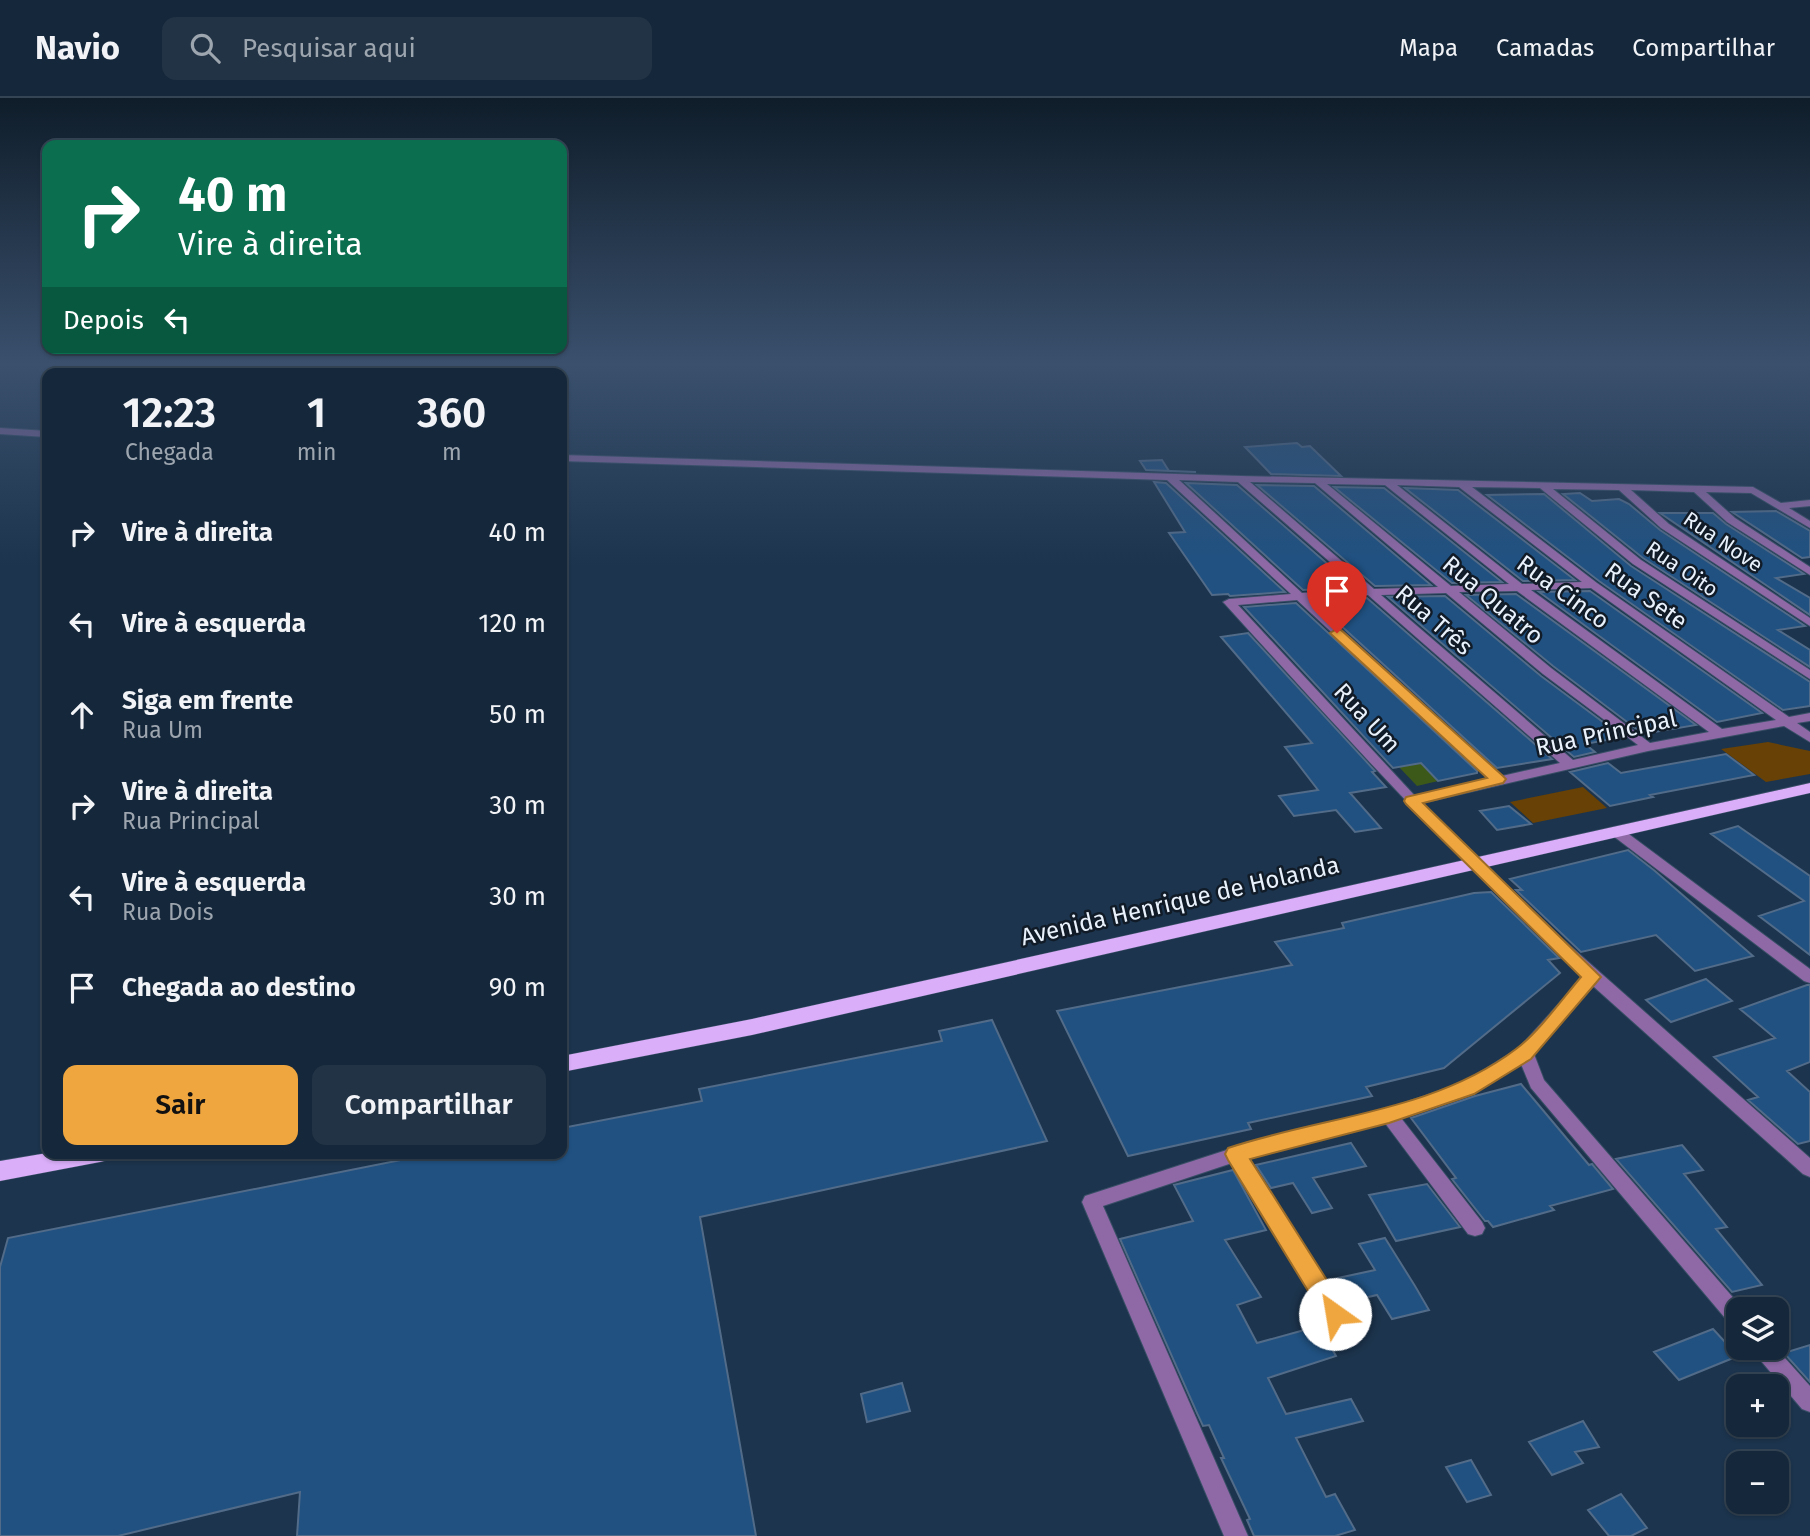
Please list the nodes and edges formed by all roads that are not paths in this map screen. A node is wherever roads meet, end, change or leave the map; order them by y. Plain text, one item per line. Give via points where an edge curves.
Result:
1 (2, 431) edge
2 (42, 434) edge
3 (567, 458) edge
4 (1170, 477) junction
5 (1241, 479) junction
6 (1315, 480) junction
7 (1386, 481) junction
8 (1462, 484) junction
9 (1541, 484) junction
10 (1620, 486) junction
11 (1697, 489) junction
12 (1810, 503) edge
13 (1777, 506) junction
14 (1810, 526) edge
15 (1810, 572) edge
16 (1593, 584) junction
17 (1520, 587) junction
18 (1447, 588) junction
19 (1369, 592) junction
20 (1296, 596) junction
21 (1810, 622) edge
22 (1810, 674) edge
23 (1810, 717) edge
24 (1787, 722) junction
25 (1719, 733) junction
26 (1810, 738) edge
27 (1648, 747) junction
28 (1569, 764) junction
29 (1498, 779) junction
30 (1810, 788) edge
31 (1412, 801) junction
32 (1617, 832) junction
33 (1474, 863) junction
34 (1592, 977) junction
35 (1810, 977) edge
36 (1525, 1054) junction
37 (567, 1063) edge
38 (1389, 1115) junction
39 (1236, 1154) junction
40 (67, 1159) edge
41 (1810, 1169) edge
42 (0, 1171) edge
43 (1475, 1228) dead end
44 (1726, 1304) edge
45 (1350, 1337) dead end
46 (1773, 1360) edge
47 (1810, 1402) edge
48 (1236, 1536) edge

1 - 2 street
3 - 4 street
4 - 5 street
4 - 20 street
5 - 6 street
5 - 19 street, Rua Três
6 - 7 street
6 - 18 street, Rua Quatro
7 - 8 street
7 - 17 street, Rua Cinco
8 - 9 street
8 - 16 street, Rua Sete
9 - 10 street
9 - 22 street, Rua Oito via 1637,562
10 - 11 street
10 - 21 street, Rua Nove via 1665,526
11 - 13 street via 1753,490
11 - 15 street via 1731,520
12 - 13 street
13 - 14 street
16 - 17 street
16 - 24 street, Rua Sete
17 - 18 street
17 - 25 street, Rua Cinco
18 - 19 street
18 - 27 street, Rua Quatro
19 - 20 street
19 - 28 street, Rua Três
20 - 29 street
20 - 31 street, Rua Um via 1229,602
23 - 24 street, Rua Principal
24 - 25 street, Rua Principal
24 - 26 street, Rua Sete
25 - 27 street, Rua Principal
27 - 28 street, Rua Principal
28 - 29 street, Rua Principal
29 - 31 street, Rua Principal
30 - 32 main road, Avenida Henrique de Holanda
31 - 33 street, Rua Um
32 - 33 main road, Avenida Henrique de Holanda
32 - 35 street
33 - 34 street, Rua Um
33 - 37 main road, Avenida Henrique de Holanda via 766,1024
34 - 36 street
34 - 41 street, Rua Um
36 - 38 street via 1466,1089
36 - 44 street via 1536,1083
38 - 39 street
38 - 43 street
39 - 45 street
39 - 48 street via 1092,1202
40 - 42 main road
46 - 47 street

